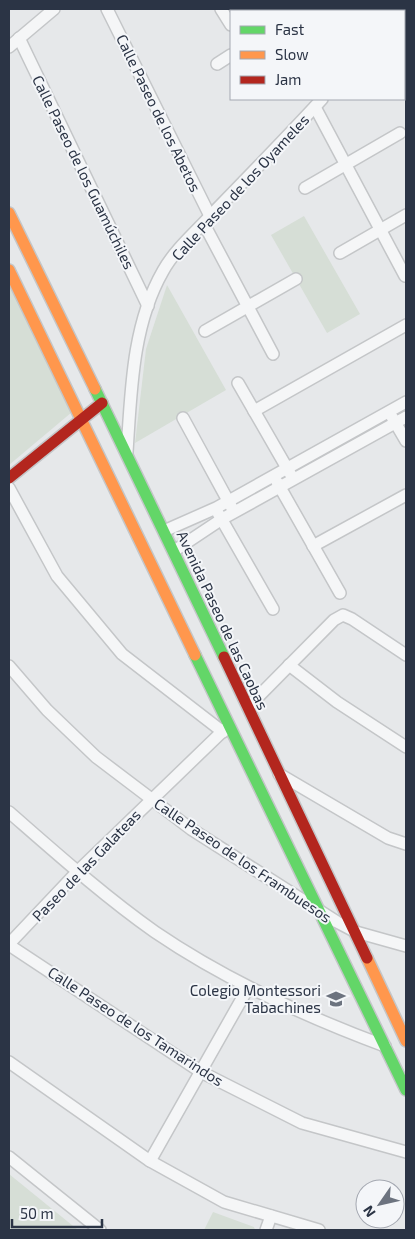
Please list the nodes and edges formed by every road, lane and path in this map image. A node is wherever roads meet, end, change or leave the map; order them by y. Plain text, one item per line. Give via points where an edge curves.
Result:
1 (54, 9) edge
2 (107, 9) edge
3 (221, 9) edge
4 (230, 23) edge
5 (19, 38) junction
6 (9, 47) edge
7 (230, 56) edge
8 (216, 64) dead end
9 (318, 103) edge
10 (400, 133) dead end
11 (346, 165) junction
12 (305, 188) dead end
13 (9, 213) edge
14 (406, 216) edge
15 (207, 220) junction
16 (381, 230) junction
17 (340, 253) dead end
18 (9, 270) edge
19 (405, 276) edge
20 (296, 279) dead end
21 (148, 306) junction
22 (248, 306) junction
23 (406, 325) edge
24 (205, 331) dead end
25 (273, 354) dead end
26 (238, 383) dead end
27 (406, 402) edge
28 (102, 403) junction
29 (254, 411) junction
30 (389, 412) junction
31 (183, 418) dead end
32 (81, 420) junction
33 (401, 420) edge
34 (406, 441) edge
35 (127, 454) junction
36 (287, 469) junction
37 (274, 476) junction
38 (9, 478) edge
39 (293, 480) junction
40 (280, 487) junction
41 (9, 488) edge
42 (406, 495) edge
43 (229, 501) junction
44 (216, 508) junction
45 (234, 512) junction
46 (222, 519) junction
47 (169, 529) junction
48 (314, 546) junction
49 (178, 548) junction
50 (340, 593) dead end
51 (273, 609) dead end
52 (202, 639) junction
53 (406, 655) edge
54 (289, 665) junction
55 (9, 666) edge
56 (248, 707) junction
57 (226, 728) junction
58 (406, 747) edge
59 (278, 773) junction
60 (151, 799) junction
61 (9, 812) edge
62 (406, 844) edge
63 (78, 871) junction
64 (319, 912) junction
65 (356, 932) junction
66 (9, 944) edge
67 (406, 946) edge
68 (248, 988) junction
69 (406, 1041) edge
70 (385, 1046) junction
71 (9, 1062) edge
72 (202, 1072) junction
73 (406, 1090) edge
74 (406, 1152) edge
75 (9, 1157) edge
76 (150, 1161) junction
77 (271, 1216) junction
78 (283, 1226) edge
79 (100, 1230) edge
80 (266, 1230) edge
81 (319, 1230) edge

1 - 5 street
2 - 15 street, Calle Paseo de los Abetos
3 - 4 street
5 - 6 street
5 - 21 street, Calle Paseo de los Guamúchiles
7 - 8 street
9 - 11 street
9 - 15 street, Calle Paseo de los Oyameles
10 - 11 street
11 - 12 street
11 - 16 street
13 - 28 main road, Avenida Paseo de las Caobas
14 - 16 street
15 - 21 street, Calle Paseo de los Oyameles via 163,271
15 - 22 street, Calle Paseo de los Abetos
16 - 17 street
16 - 19 street
18 - 32 main road, Avenida Paseo de las Caobas
20 - 22 street
21 - 35 street, Calle Paseo de los Oyameles via 132,379
22 - 24 street
22 - 25 street, Calle Paseo de los Abetos
23 - 29 street
26 - 29 street
27 - 30 street
28 - 32 main road
28 - 35 main road, Avenida Paseo de las Caobas
29 - 36 street
30 - 33 street
30 - 36 street
31 - 43 street
32 - 38 main road
32 - 52 main road, Avenida Paseo de las Caobas
33 - 34 street
33 - 39 street
35 - 47 main road, Avenida Paseo de las Caobas
36 - 37 street
36 - 39 street
37 - 40 street
37 - 43 street
39 - 40 street
40 - 45 street
40 - 48 street
41 - 57 street via 57,576 122,654
42 - 48 street
43 - 44 street
43 - 45 street
44 - 46 street
44 - 47 street
45 - 46 street
46 - 49 street
46 - 51 street
47 - 49 main road, Avenida Paseo de las Caobas
48 - 50 street
49 - 52 main road, Avenida Paseo de las Caobas
52 - 56 main road, Avenida Paseo de las Caobas
52 - 57 main road, Avenida Paseo de las Caobas
53 - 54 street via 343,615
54 - 56 street
54 - 58 street via 337,702
55 - 60 street, Calle Paseo de los Frambuesos via 47,710 96,757
56 - 59 main road, Avenida Paseo de las Caobas
57 - 60 street, Paseo de las Galateas
57 - 64 main road, Avenida Paseo de las Caobas
59 - 62 street via 388,838
59 - 65 main road, Avenida Paseo de las Caobas
60 - 63 street, Paseo de las Galateas
60 - 64 street, Calle Paseo de los Frambuesos via 191,829
61 - 63 street
63 - 66 street, Paseo de las Galateas
63 - 68 street via 155,932
64 - 65 street, Calle Paseo de los Frambuesos
64 - 70 main road, Avenida Paseo de las Caobas
65 - 67 street, Calle Paseo de los Frambuesos
65 - 69 main road, Avenida Paseo de las Caobas
66 - 72 street, Calle Paseo de los Tamarindos
68 - 70 street via 317,1021
68 - 72 street
70 - 73 main road, Avenida Paseo de las Caobas
71 - 76 street
72 - 74 street, Calle Paseo de los Tamarindos via 302,1123
72 - 76 street
75 - 79 street
76 - 77 street via 224,1202
77 - 78 street
77 - 80 street
78 - 81 street

